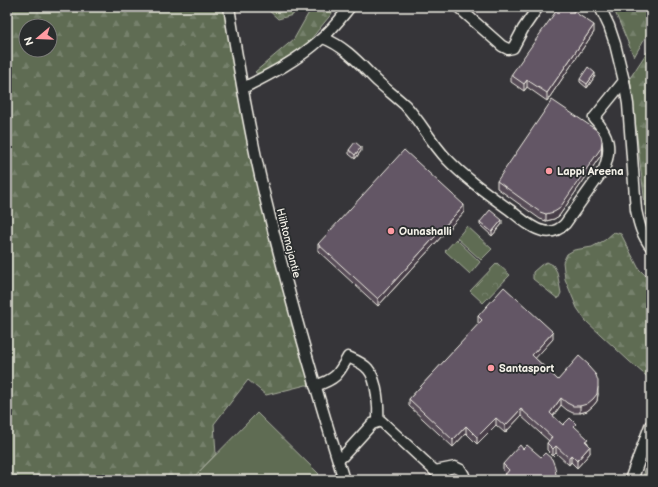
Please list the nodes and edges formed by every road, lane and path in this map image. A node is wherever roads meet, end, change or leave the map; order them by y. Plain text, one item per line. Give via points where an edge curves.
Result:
1 (230, 7) edge
2 (350, 7) edge
3 (458, 7) edge
4 (538, 7) edge
5 (600, 7) edge
6 (323, 38) junction
7 (624, 81) junction
8 (243, 88) junction
9 (651, 247) edge
10 (316, 386) junction
11 (378, 421) junction
12 (651, 426) edge
13 (338, 459) junction
14 (435, 471) junction
15 (344, 480) edge
16 (448, 480) edge
17 (463, 480) edge
18 (631, 480) edge

1 - 8 street, Hiihtomajantie
2 - 6 street
3 - 4 street via 508,49 513,48
5 - 7 street via 613,38
6 - 7 street via 340,47 405,106 453,164 519,217 542,231 561,228 604,169 608,145 601,126 594,118
6 - 8 street via 301,55
7 - 9 street via 636,210 642,233
8 - 10 street, Hiihtomajantie via 265,197
10 - 11 street via 335,377 348,357 362,364 375,382
10 - 13 street, Hiihtomajantie
11 - 13 street
11 - 14 street
12 - 18 street
13 - 15 street, Hiihtomajantie
14 - 16 street
14 - 17 street via 455,467 461,470

